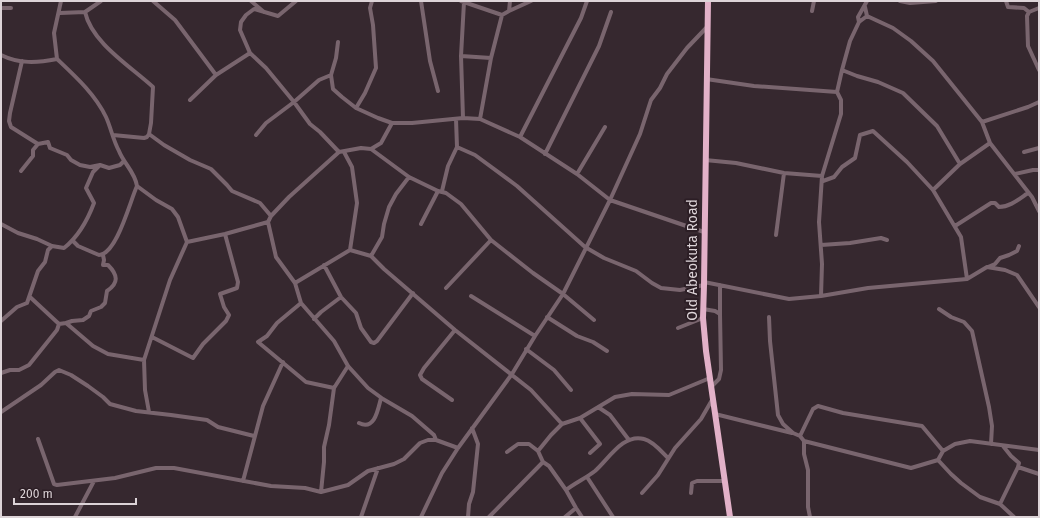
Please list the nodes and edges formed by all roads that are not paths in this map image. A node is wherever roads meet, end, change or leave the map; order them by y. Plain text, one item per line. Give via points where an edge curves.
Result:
1 (61, 1) edge
2 (101, 1) edge
3 (152, 1) edge
4 (251, 1) edge
5 (296, 1) edge
6 (372, 1) edge
7 (421, 1) edge
8 (463, 1) edge
9 (510, 1) edge
10 (531, 1) edge
11 (587, 1) edge
12 (708, 1) edge
13 (814, 1) edge
14 (867, 1) edge
15 (900, 1) edge
16 (936, 1) edge
17 (1006, 1) edge
18 (865, 7) junction
19 (1, 8) edge
20 (11, 8) dead end
21 (1039, 8) edge
22 (509, 11) junction
23 (812, 11) dead end
24 (86, 12) junction
25 (610, 12) dead end
26 (1029, 12) junction
27 (60, 13) junction
28 (266, 13) junction
29 (502, 15) junction
30 (867, 16) junction
31 (859, 22) junction
32 (707, 27) junction
33 (338, 42) dead end
34 (250, 53) junction
35 (1, 55) edge
36 (461, 56) junction
37 (491, 58) junction
38 (57, 59) junction
39 (22, 62) junction
40 (842, 70) junction
41 (1039, 70) edge
42 (216, 75) junction
43 (331, 75) junction
44 (706, 79) junction
45 (438, 91) dead end
46 (838, 92) junction
47 (190, 100) dead end
48 (294, 102) junction
49 (1039, 102) edge
50 (356, 108) junction
51 (463, 118) junction
52 (456, 119) junction
53 (480, 119) junction
54 (982, 122) junction
55 (392, 123) junction
56 (605, 127) dead end
57 (149, 134) junction
58 (113, 135) junction
59 (256, 135) dead end
60 (520, 138) junction
61 (990, 143) junction
62 (38, 144) junction
63 (457, 147) junction
64 (1039, 148) edge
65 (371, 149) junction
66 (339, 152) junction
67 (344, 152) junction
68 (1024, 152) dead end
69 (545, 154) junction
70 (705, 160) junction
71 (124, 161) junction
72 (960, 164) junction
73 (100, 165) junction
74 (1039, 170) edge
75 (21, 172) dead end
76 (784, 173) junction
77 (577, 174) junction
78 (1015, 174) junction
79 (822, 176) junction
80 (409, 177) junction
81 (823, 182) junction
82 (137, 186) junction
83 (933, 190) junction
84 (440, 191) junction
85 (1028, 193) junction
86 (610, 200) junction
87 (1039, 211) edge
88 (271, 216) junction
89 (268, 222) junction
90 (1, 224) edge
91 (421, 224) dead end
92 (955, 226) junction
93 (704, 232) junction
94 (225, 234) junction
95 (776, 235) dead end
96 (492, 240) junction
97 (887, 240) dead end
98 (73, 241) junction
99 (187, 242) junction
100 (821, 245) junction
101 (52, 246) junction
102 (1019, 246) dead end
103 (585, 247) junction
104 (350, 250) junction
105 (102, 255) junction
106 (371, 256) junction
107 (324, 265) junction
108 (987, 267) junction
109 (967, 280) junction
110 (295, 283) junction
111 (704, 283) junction
112 (720, 285) junction
113 (446, 288) dead end
114 (413, 294) junction
115 (563, 294) junction
116 (471, 296) dead end
117 (821, 296) junction
118 (30, 297) junction
119 (341, 297) junction
120 (301, 304) junction
121 (1039, 307) edge
122 (703, 310) junction
123 (939, 310) dead end
124 (720, 314) junction
125 (547, 317) junction
126 (769, 317) dead end
127 (703, 318) junction
128 (314, 319) junction
129 (594, 320) dead end
130 (1, 321) edge
131 (66, 323) junction
132 (59, 324) junction
133 (678, 328) dead end
134 (455, 330) junction
135 (535, 336) junction
136 (152, 337) junction
137 (526, 349) junction
138 (607, 351) dead end
139 (144, 360) junction
140 (284, 362) junction
141 (348, 366) junction
142 (1, 373) edge
143 (512, 374) junction
144 (710, 378) junction
145 (711, 387) junction
146 (334, 388) junction
147 (571, 390) dead end
148 (381, 398) junction
149 (452, 400) dead end
150 (712, 400) junction
151 (598, 407) junction
152 (1, 412) edge
153 (149, 412) junction
154 (714, 414) junction
155 (580, 418) junction
156 (359, 423) dead end
157 (562, 424) junction
158 (472, 428) junction
159 (793, 433) junction
160 (254, 436) junction
161 (800, 436) junction
162 (38, 439) dead end
163 (436, 440) junction
164 (629, 440) junction
165 (804, 441) junction
166 (990, 444) junction
167 (1003, 446) junction
168 (458, 448) junction
169 (1039, 450) edge
170 (538, 451) junction
171 (943, 451) junction
172 (507, 452) dead end
173 (590, 453) dead end
174 (668, 458) junction
175 (938, 460) junction
176 (543, 462) junction
177 (1018, 467) junction
178 (378, 468) junction
179 (1039, 474) edge
180 (587, 476) junction
181 (94, 481) junction
182 (243, 481) junction
183 (725, 481) junction
184 (566, 490) junction
185 (321, 492) junction
186 (642, 493) dead end
187 (690, 493) dead end
188 (1000, 504) junction
189 (576, 508) junction
190 (75, 517) edge
191 (361, 517) edge
192 (421, 517) edge
193 (468, 517) edge
194 (489, 517) edge
195 (565, 517) edge
196 (582, 517) edge
197 (613, 517) edge
198 (730, 517) edge
199 (810, 517) edge
200 (1014, 517) edge

1 - 27 street
2 - 24 street
3 - 42 street via 175,20
4 - 28 street
5 - 28 street via 278,16
6 - 50 street via 370,8 376,68
7 - 45 street via 430,62
8 - 29 street
8 - 36 street
9 - 22 street
10 - 22 street
11 - 60 street via 581,18
12 - 32 highway, Old Abeokuta Road
13 - 23 street
14 - 18 street
15 - 16 street
17 - 26 street via 1008,7 1024,8
18 - 30 street
18 - 31 street via 858,17
19 - 20 street
21 - 26 street
22 - 29 street
24 - 27 street
24 - 57 street via 96,34 118,58 153,86
25 - 69 street via 599,46
26 - 41 street via 1028,46
27 - 38 street via 54,33
28 - 34 street via 254,9 241,22 240,30
29 - 37 street
30 - 31 street
30 - 54 street via 893,28 933,61
31 - 40 street via 850,41
32 - 44 highway, Old Abeokuta Road
32 - 86 street via 667,74 651,100 640,134
33 - 43 street
34 - 42 street
34 - 48 street
35 - 39 street
36 - 37 street
36 - 51 street
37 - 53 street
38 - 39 street via 36,63
38 - 58 street via 78,78 100,106
39 - 62 street via 9,121 11,127
40 - 46 street
40 - 72 street via 903,93 937,126
42 - 47 street
43 - 48 street via 318,80
43 - 50 street via 333,89
44 - 46 street via 754,86
44 - 70 highway, Old Abeokuta Road
46 - 79 street via 841,100 840,114
48 - 59 street via 266,123
48 - 66 street via 310,124
49 - 54 street
50 - 55 street
51 - 52 street
51 - 53 street
52 - 55 street
52 - 63 street
53 - 60 street
54 - 61 street
55 - 65 street via 380,143
56 - 77 street
57 - 58 street via 144,138
57 - 88 street via 190,160 211,169 232,191 260,203
58 - 71 street
60 - 69 street
61 - 72 street
61 - 78 street
62 - 73 street via 48,142 50,148 67,155 80,165
62 - 75 street
63 - 84 street
63 - 103 street via 475,155 517,186
64 - 68 street
65 - 67 street via 361,148
65 - 80 street
66 - 67 street
66 - 88 street
67 - 104 street via 352,167 357,203
69 - 77 street
70 - 76 street via 736,163
70 - 93 highway, Old Abeokuta Road
71 - 73 street via 120,166 109,168
71 - 82 street via 136,178
72 - 83 street
73 - 98 street via 93,172 86,188 94,203
74 - 78 street
76 - 79 street
76 - 95 street
77 - 86 street
78 - 85 street
79 - 81 street
80 - 84 street
80 - 106 street via 389,208 382,237
81 - 83 street via 834,177 842,167 855,158 860,135 873,131
81 - 100 street via 819,222
82 - 99 street via 172,209 178,217
82 - 105 street via 120,231 109,250
83 - 92 street
84 - 91 street
84 - 96 street via 461,204
85 - 87 street
85 - 92 street via 1007,206 999,207 991,203
86 - 93 street
86 - 103 street
88 - 89 street
89 - 94 street
89 - 110 street via 276,257
90 - 101 street
92 - 109 street via 961,237
93 - 111 highway, Old Abeokuta Road
94 - 99 street
94 - 136 street via 238,282 238,288 220,294 229,315 226,321 193,358
96 - 113 street
96 - 115 street via 533,274
97 - 100 street via 881,238
98 - 101 street via 64,248
98 - 105 street via 78,246
99 - 136 street via 170,280
100 - 117 street
101 - 118 street via 38,271
102 - 108 street via 1016,251
103 - 111 street via 604,258 636,270 661,288 680,290
103 - 115 street
104 - 106 street
104 - 107 street
105 - 131 street via 103,265 108,265 114,271 116,281 107,291 105,303 91,311 83,320
106 - 114 street
107 - 110 street
107 - 119 street
108 - 109 street
108 - 121 street via 1017,275
109 - 117 street via 868,288
110 - 120 street
111 - 112 street
111 - 122 highway, Old Abeokuta Road
112 - 117 street via 789,299
112 - 124 street
114 - 119 street via 374,343 361,328 356,313
114 - 134 street
115 - 125 street
115 - 129 street
116 - 135 street
118 - 130 street via 27,303 17,307
118 - 132 street
119 - 128 street
120 - 128 street
120 - 140 street via 258,342
122 - 124 street
122 - 127 highway, Old Abeokuta Road
123 - 166 street via 964,322 972,331 989,407 992,426
124 - 145 street via 721,370 719,379
125 - 135 street
125 - 138 street
126 - 159 street via 778,415
127 - 133 street
127 - 144 highway, Old Abeokuta Road
128 - 141 street via 334,341
131 - 132 street
131 - 139 street via 93,346 108,354
132 - 142 street via 29,365 19,370
134 - 143 street
134 - 149 street via 420,375
135 - 137 street
136 - 139 street
137 - 143 street
137 - 147 street via 554,370
139 - 153 street
140 - 146 street via 306,382
140 - 160 street via 263,406
141 - 146 street
141 - 148 street
143 - 157 street via 531,390
143 - 158 street
144 - 145 highway, Old Abeokuta Road
144 - 151 street via 669,395 626,395 615,397
145 - 150 highway, Old Abeokuta Road
146 - 185 street via 324,447
148 - 156 street via 375,419 364,426
148 - 163 street via 412,416 434,435
150 - 154 highway, Old Abeokuta Road
150 - 174 street via 701,419
151 - 155 street
151 - 164 street via 610,415
152 - 153 street via 59,370 88,386 110,404
153 - 160 street via 207,420 218,426
154 - 159 street
154 - 183 highway, Old Abeokuta Road
155 - 157 street
155 - 173 street via 600,444
157 - 170 street
158 - 168 street
158 - 193 street via 478,444
159 - 161 street
160 - 182 street
161 - 165 street
161 - 171 street via 813,409 818,406 843,413 922,426
162 - 181 street via 54,484
163 - 168 street
163 - 178 street via 420,443 404,459
164 - 174 street via 645,439
164 - 180 street
165 - 175 street via 911,468
165 - 199 street
166 - 167 street
166 - 171 street via 970,441 955,444
167 - 169 street
167 - 177 street via 1019,463
168 - 192 street via 442,473
170 - 172 street via 529,444 518,444
170 - 176 street
171 - 175 street
174 - 186 street via 658,475
175 - 188 street via 980,497
176 - 184 street via 549,466
176 - 194 street
177 - 179 street
177 - 188 street
178 - 185 street via 368,471 348,485
178 - 191 street
180 - 184 street
180 - 197 street
181 - 182 street via 156,468 174,468
181 - 190 street
182 - 185 street
183 - 187 street via 697,481 692,483
183 - 198 highway, Old Abeokuta Road
184 - 189 street
188 - 200 street
189 - 195 street
189 - 196 street

